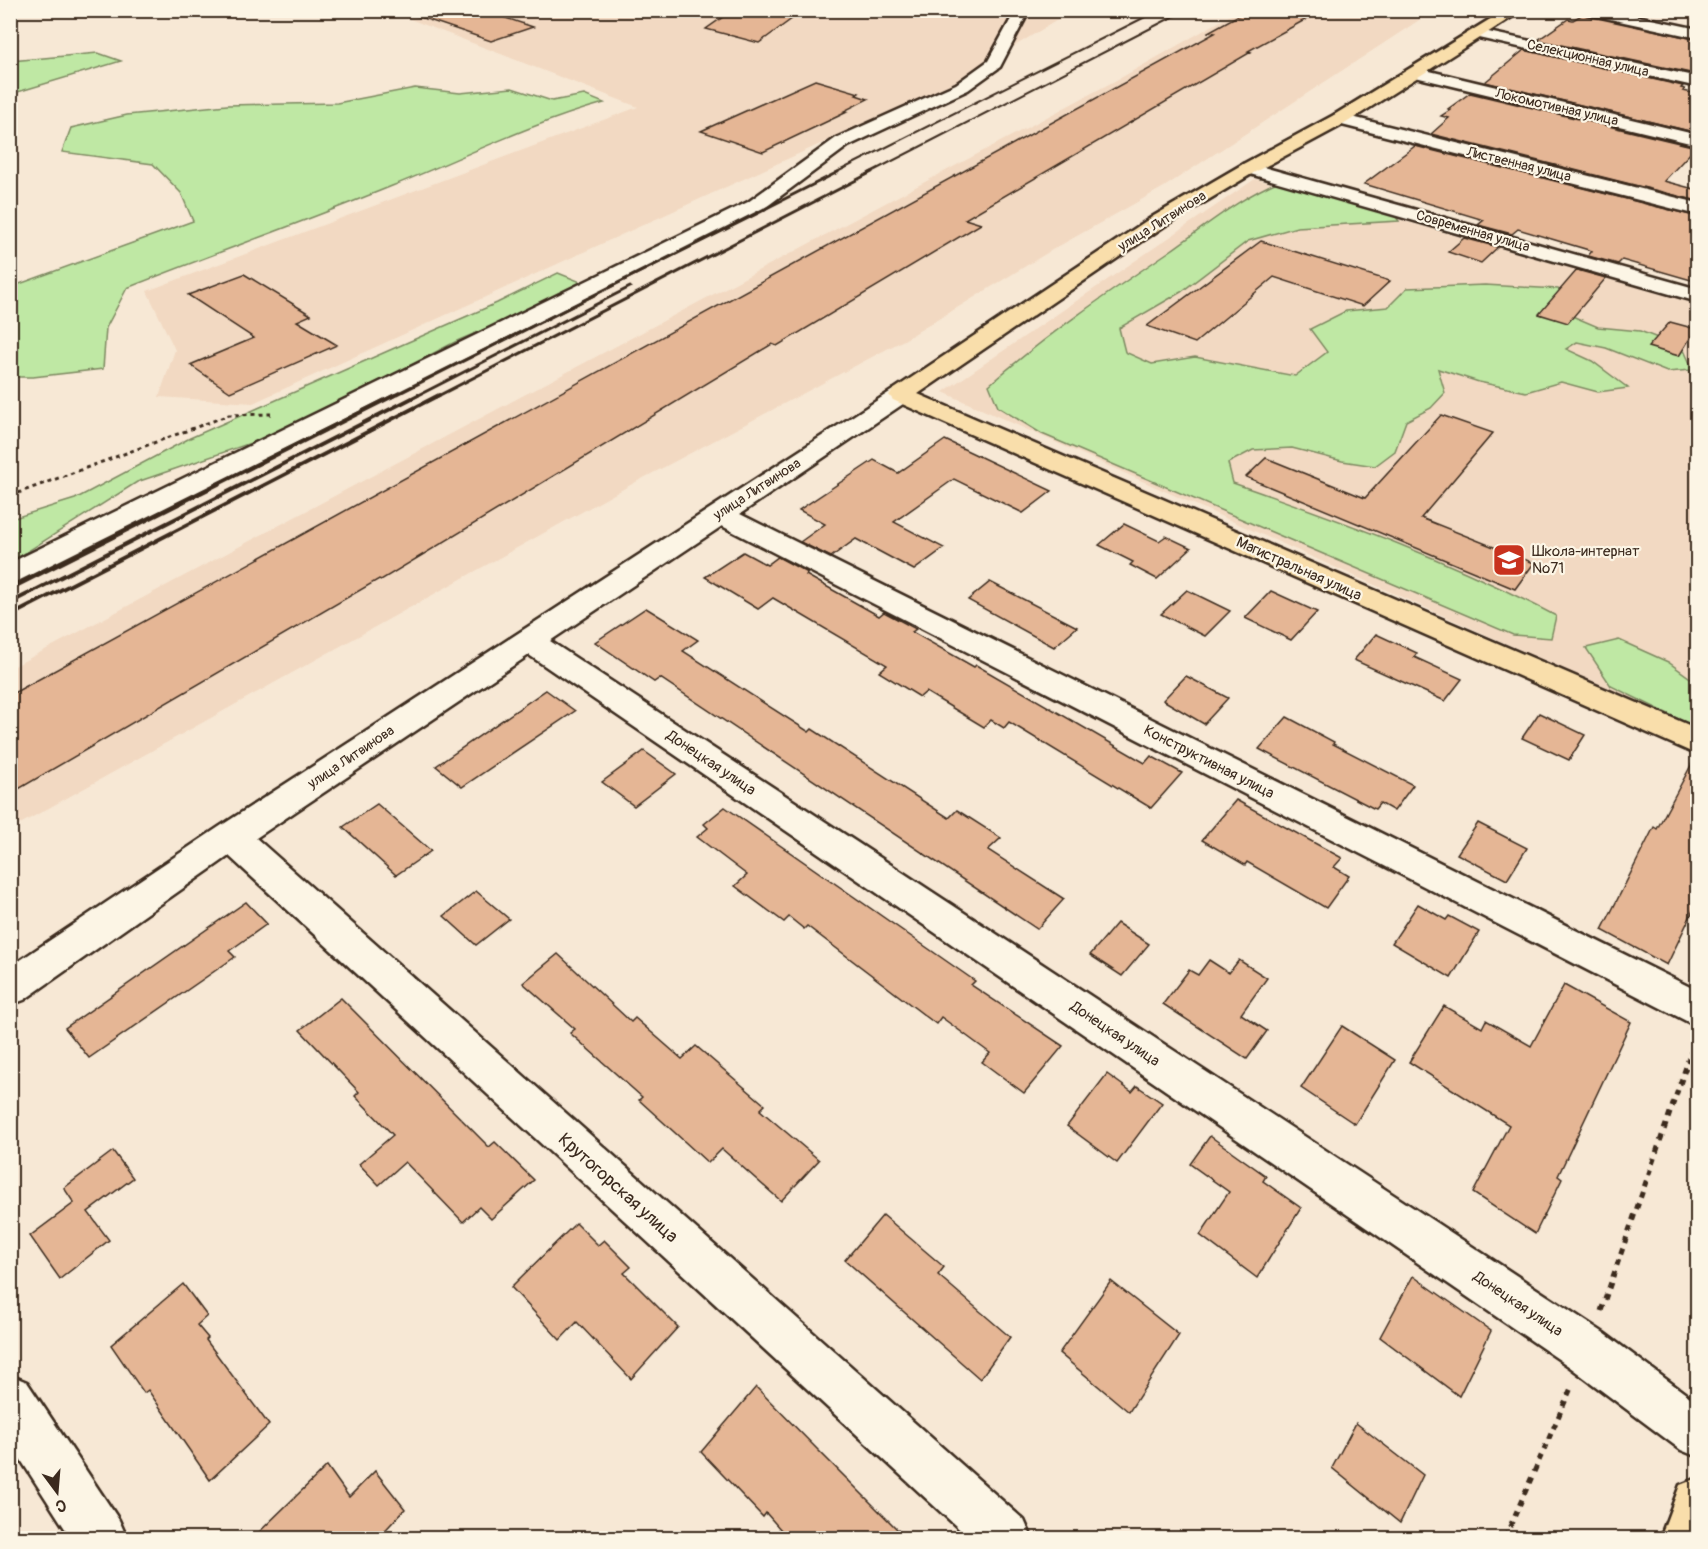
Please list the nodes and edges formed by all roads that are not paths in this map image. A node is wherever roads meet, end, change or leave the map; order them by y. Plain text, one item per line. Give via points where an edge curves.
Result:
1 (1014, 10) edge
2 (1516, 10) edge
3 (1587, 10) edge
4 (1479, 34) junction
5 (1698, 34) edge
6 (1417, 73) junction
7 (1698, 82) edge
8 (1340, 119) junction
9 (1698, 140) edge
10 (1249, 168) junction
11 (1698, 209) edge
12 (1698, 296) edge
13 (901, 395) junction
14 (720, 513) junction
15 (10, 574) edge
16 (527, 640) junction
17 (1698, 743) edge
18 (231, 837) junction
19 (10, 988) edge
20 (1698, 1010) edge
21 (10, 1400) edge
22 (1698, 1433) edge
23 (1698, 1503) edge
24 (101, 1539) edge
25 (1006, 1539) edge
26 (1686, 1539) edge

1 - 15 street via 1019,16 994,64 962,87 842,142 755,206
2 - 4 main road, улица Литвинова
3 - 5 street
4 - 6 main road, улица Литвинова
4 - 7 street, Селекционная улица
6 - 8 main road, улица Литвинова
6 - 9 street, Локомотивная улица
8 - 10 main road, улица Литвинова
8 - 11 street, Лиственная улица
10 - 12 street, Современная улица
10 - 13 main road, улица Литвинова via 1159,221
13 - 14 street, улица Литвинова
13 - 17 main road, Магистральная улица
14 - 16 street, улица Литвинова
14 - 20 street, Конструктивная улица
16 - 18 street, улица Литвинова
16 - 22 street, Донецкая улица via 1587,1350
18 - 19 street, улица Литвинова
18 - 25 street, Крутогорская улица
21 - 24 street
23 - 26 main road

